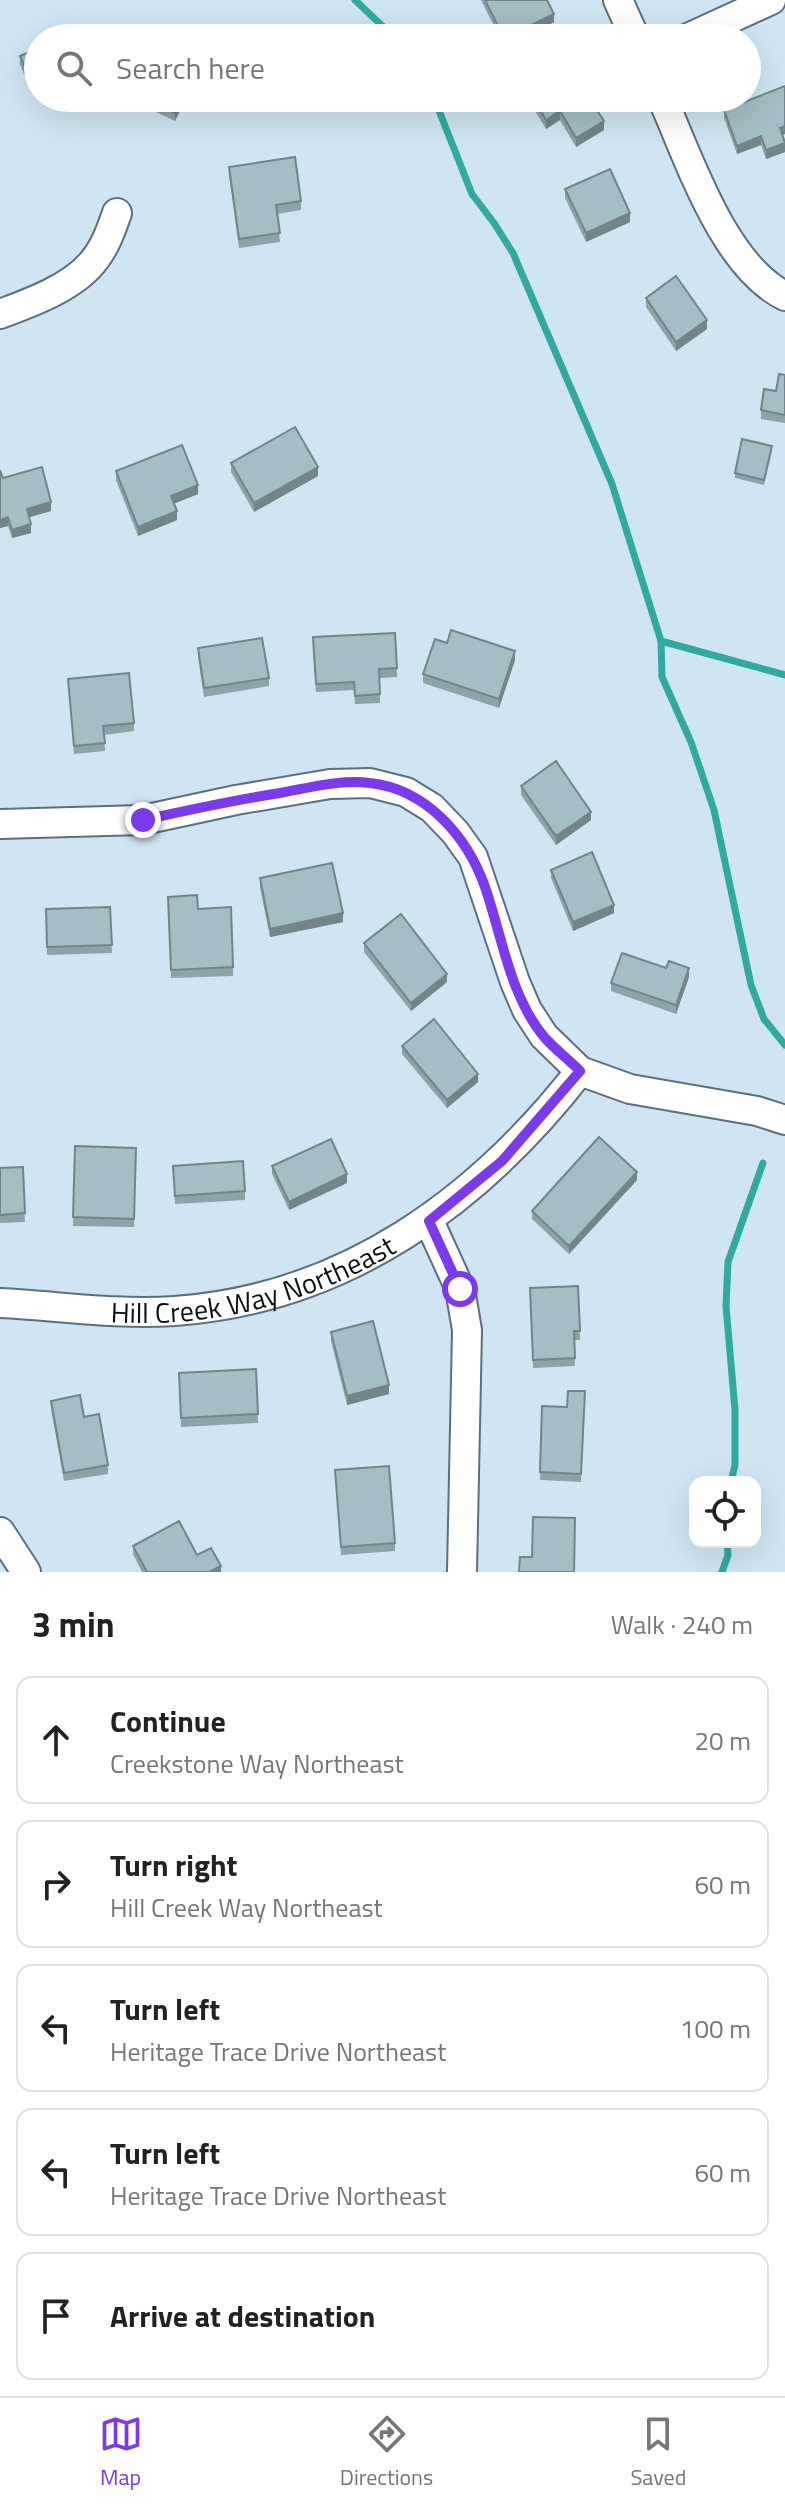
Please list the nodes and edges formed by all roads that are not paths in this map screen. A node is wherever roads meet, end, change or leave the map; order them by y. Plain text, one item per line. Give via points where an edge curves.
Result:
1 (618, 0) edge
2 (771, 0) edge
3 (629, 24) edge
4 (719, 24) edge
5 (668, 112) edge
6 (117, 213) dead end
7 (785, 296) edge
8 (0, 314) edge
9 (0, 824) edge
10 (580, 1071) junction
11 (785, 1120) edge
12 (429, 1221) junction
13 (0, 1303) edge
14 (0, 1532) edge
15 (26, 1572) edge
16 (462, 1572) edge

1 - 3 street
2 - 4 street
5 - 7 street via 721,227 756,275
6 - 8 street via 91,265 42,297
9 - 10 street via 143,820 330,784 370,783 406,792 432,808 473,857 527,1010 544,1036
10 - 11 street via 630,1089
10 - 12 street, Hill Creek Way Northeast via 502,1161
12 - 13 street, Hill Creek Way Northeast via 332,1272 225,1304 121,1312
12 - 16 street via 460,1289 467,1330
14 - 15 street

